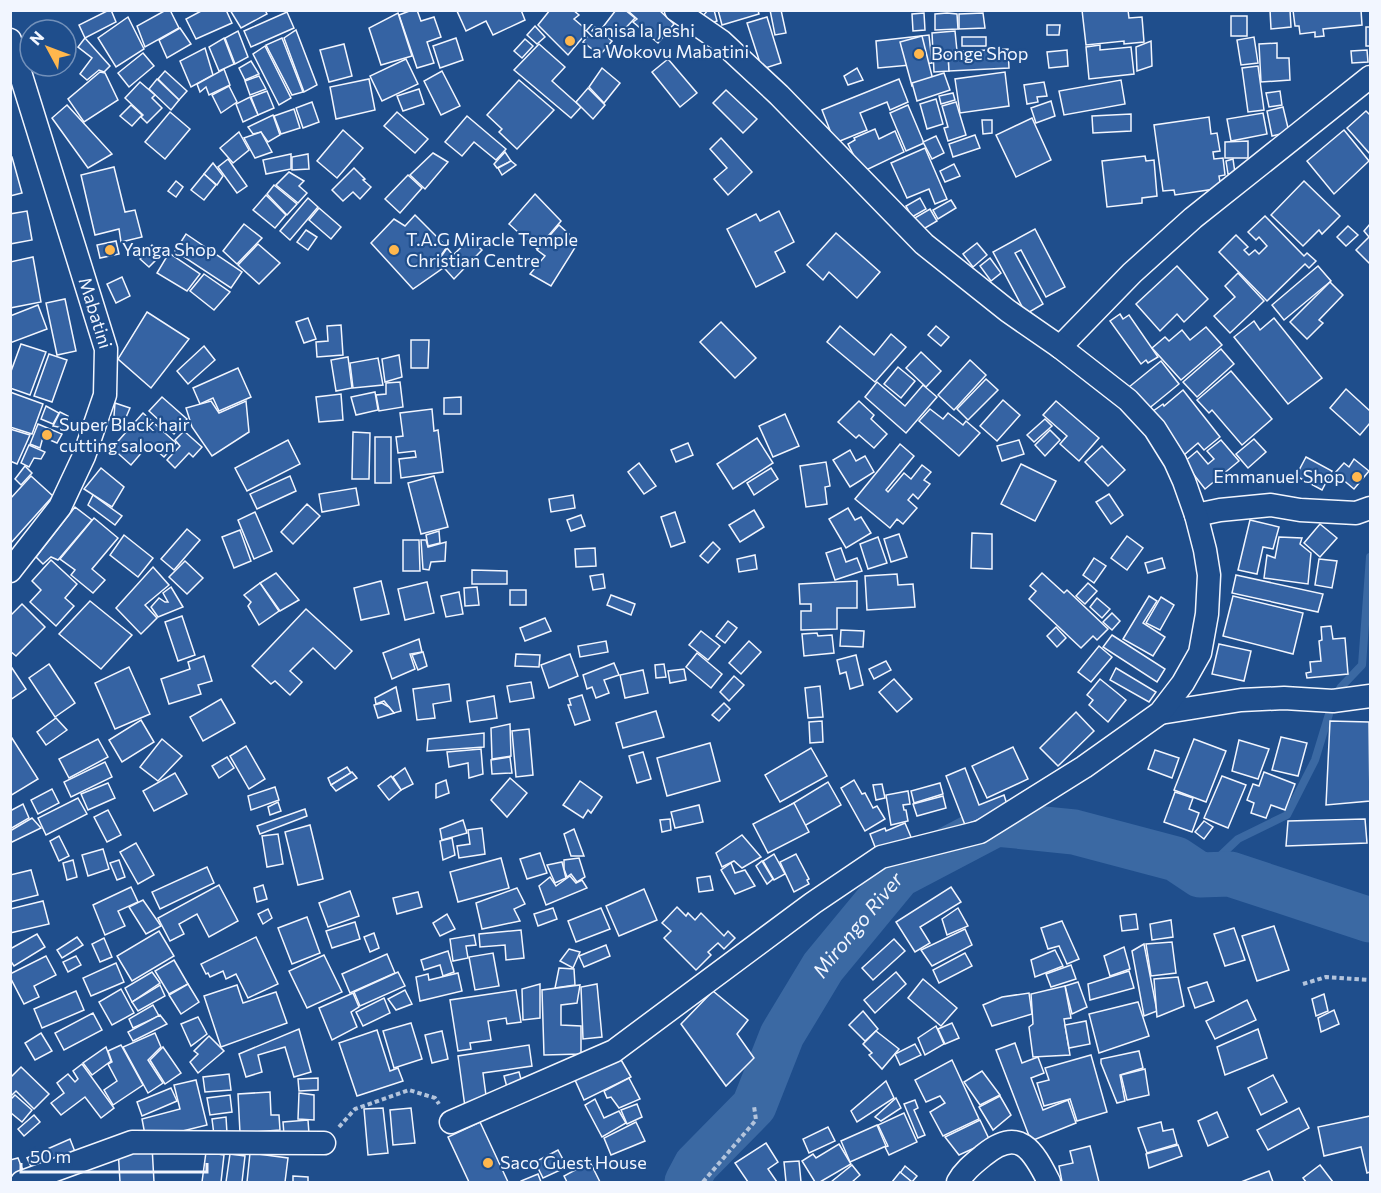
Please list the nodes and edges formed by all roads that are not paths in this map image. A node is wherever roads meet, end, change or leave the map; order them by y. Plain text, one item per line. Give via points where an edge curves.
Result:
1 (676, 10) edge
2 (10, 40) edge
3 (1371, 77) edge
4 (1060, 347) junction
5 (1363, 510) edge
6 (1196, 515) junction
7 (10, 572) edge
8 (1371, 696) edge
9 (1160, 713) junction
10 (452, 1122) road end
11 (324, 1143) road end
12 (22, 1182) edge
13 (958, 1182) edge
14 (1049, 1182) edge

1 - 4 street via 722,41 924,244
2 - 7 street, Mabatini via 106,349 105,395 84,456 60,507
3 - 4 street via 1193,218
4 - 6 street via 1128,400 1155,429 1175,461
5 - 6 street via 1300,510 1271,505
6 - 9 street via 1209,575 1200,653
8 - 9 street via 1333,701 1241,700
9 - 10 street via 1084,767 980,832 881,857 614,1051
11 - 12 street via 132,1142
13 - 14 street via 972,1164 1006,1141 1030,1150

